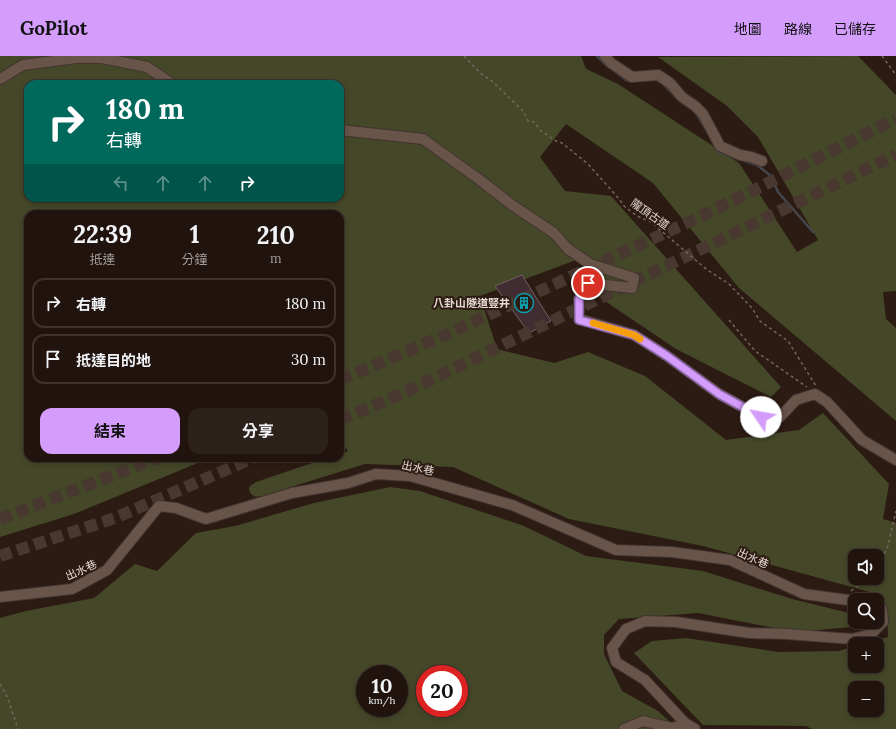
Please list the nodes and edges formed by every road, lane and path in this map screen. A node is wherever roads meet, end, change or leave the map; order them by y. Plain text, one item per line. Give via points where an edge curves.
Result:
1 (464, 56) edge
2 (605, 56) edge
3 (882, 56) edge
4 (896, 75) edge
5 (0, 79) edge
6 (166, 80) edge
7 (344, 130) edge
8 (762, 161) dead end
9 (729, 320) dead end
10 (815, 394) junction
11 (896, 460) edge
12 (896, 511) edge
13 (884, 555) edge
14 (859, 585) edge
15 (852, 593) edge
16 (0, 597) edge
17 (848, 600) edge
18 (877, 629) edge
19 (0, 684) edge
20 (685, 723) junction
21 (18, 729) edge
22 (624, 729) edge
23 (695, 729) edge

1 - 10 path, 隴頂古道 via 524,112 528,121 534,122 542,132 562,143 588,164 624,206 651,222 706,269 728,284 760,320 788,341 816,385
2 - 8 street via 632,77 658,75 670,83 682,98 703,114 720,146
3 - 4 path
5 - 6 street via 23,65 76,58 102,58 147,67
7 - 10 street via 423,139 554,233 568,249 590,264 634,278 632,288 588,283 579,299 579,320 634,335 719,394 761,417 780,417 796,400
9 - 10 path via 755,351
10 - 11 street via 827,402 862,440
12 - 13 path
14 - 15 path
16 - 17 street, 出水巷 via 72,589 107,570 159,506 176,508 206,519 292,493 348,483 376,474 410,476 512,505 616,550 672,552 730,560 804,594
18 - 20 street via 872,634 852,639 749,633 676,622 645,621 626,628 612,648 616,662 645,680
19 - 21 path via 7,696
20 - 22 street via 673,728 643,721
20 - 23 street

